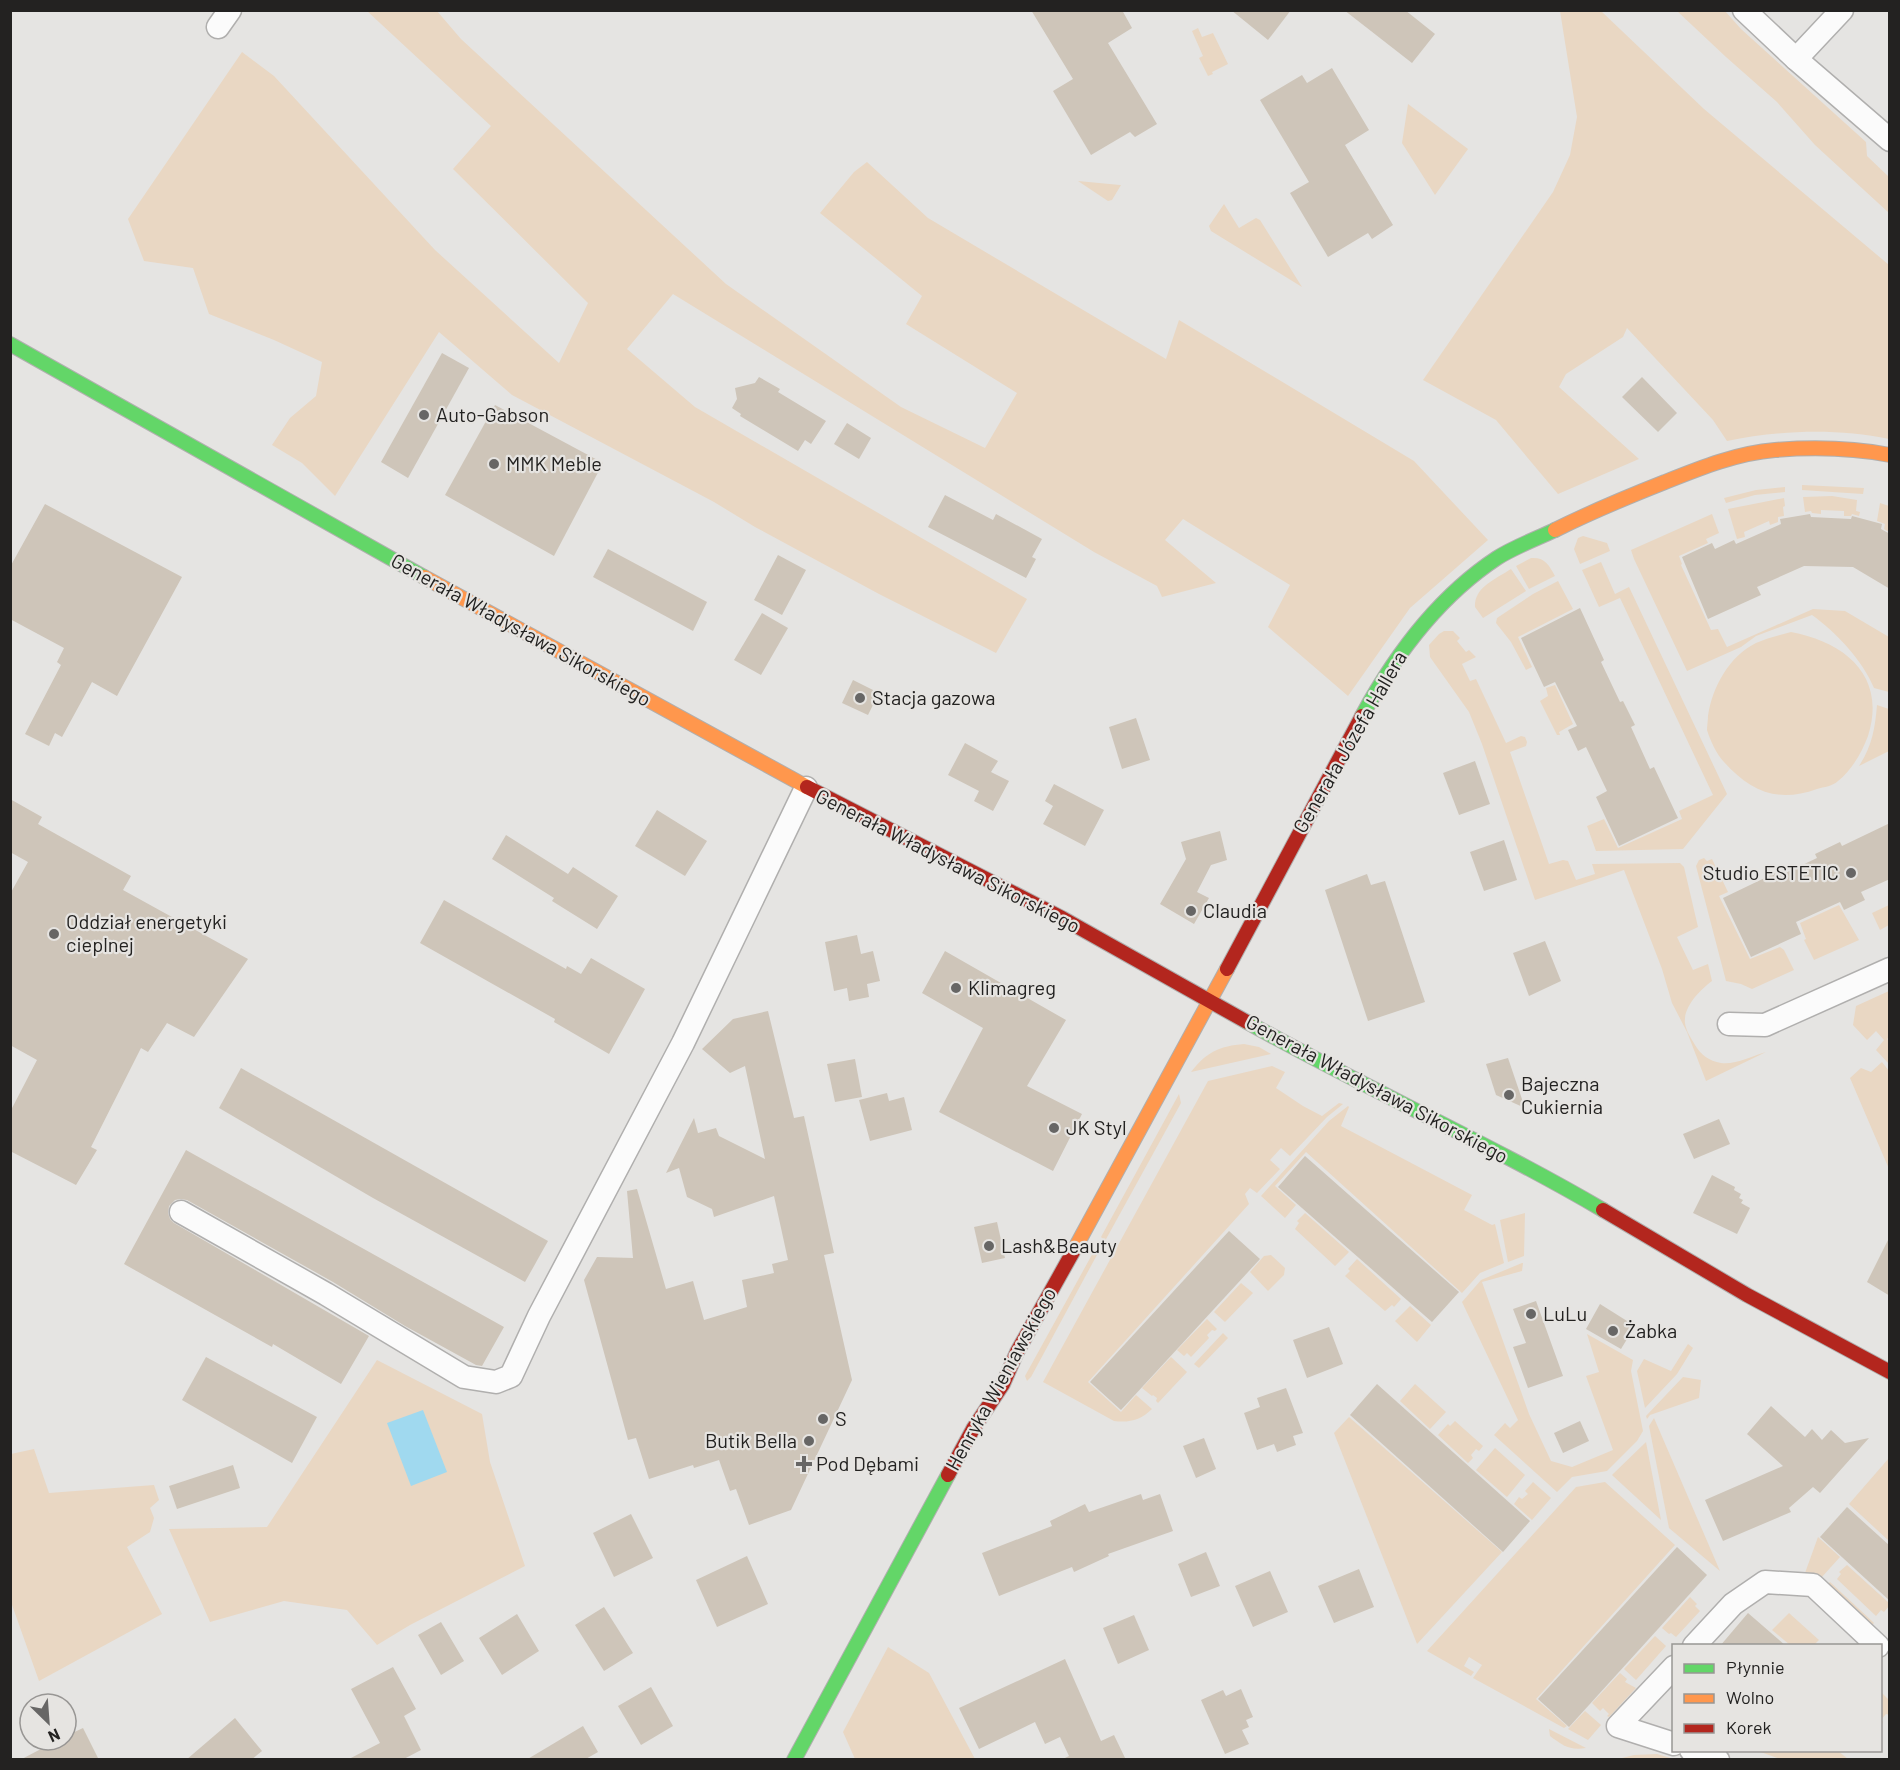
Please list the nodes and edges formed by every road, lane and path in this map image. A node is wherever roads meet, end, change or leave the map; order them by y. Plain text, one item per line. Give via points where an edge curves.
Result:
1 (1744, 10) edge
2 (1842, 10) edge
3 (1797, 59) junction
4 (1890, 140) edge
5 (10, 344) edge
6 (1890, 456) edge
7 (806, 788) junction
8 (1890, 969) edge
9 (1210, 1000) junction
10 (1729, 1024) dead end
11 (181, 1212) dead end
12 (1890, 1372) edge
13 (1696, 1644) edge
14 (1876, 1644) edge
15 (1672, 1669) edge
16 (1672, 1743) edge
17 (1696, 1752) edge
18 (794, 1760) edge
19 (1718, 1760) edge

1 - 3 street
2 - 3 street
3 - 4 street
5 - 7 street, Generała Władysława Sikorskiego
6 - 9 street, Generała Józefa Hallera via 1830,449 1774,450 1710,465 1601,507 1497,558 1481,570 1417,630 1383,677
7 - 9 street, Generała Władysława Sikorskiego via 900,833
7 - 11 street via 683,1043 511,1376 496,1382 464,1377
8 - 10 street via 1765,1025
9 - 12 street, Generała Władysława Sikorskiego via 1290,1046 1513,1160
9 - 18 street, Henryka Wieniawskiego
13 - 14 street via 1733,1604 1765,1582 1813,1585
15 - 16 street via 1618,1726
17 - 19 street

